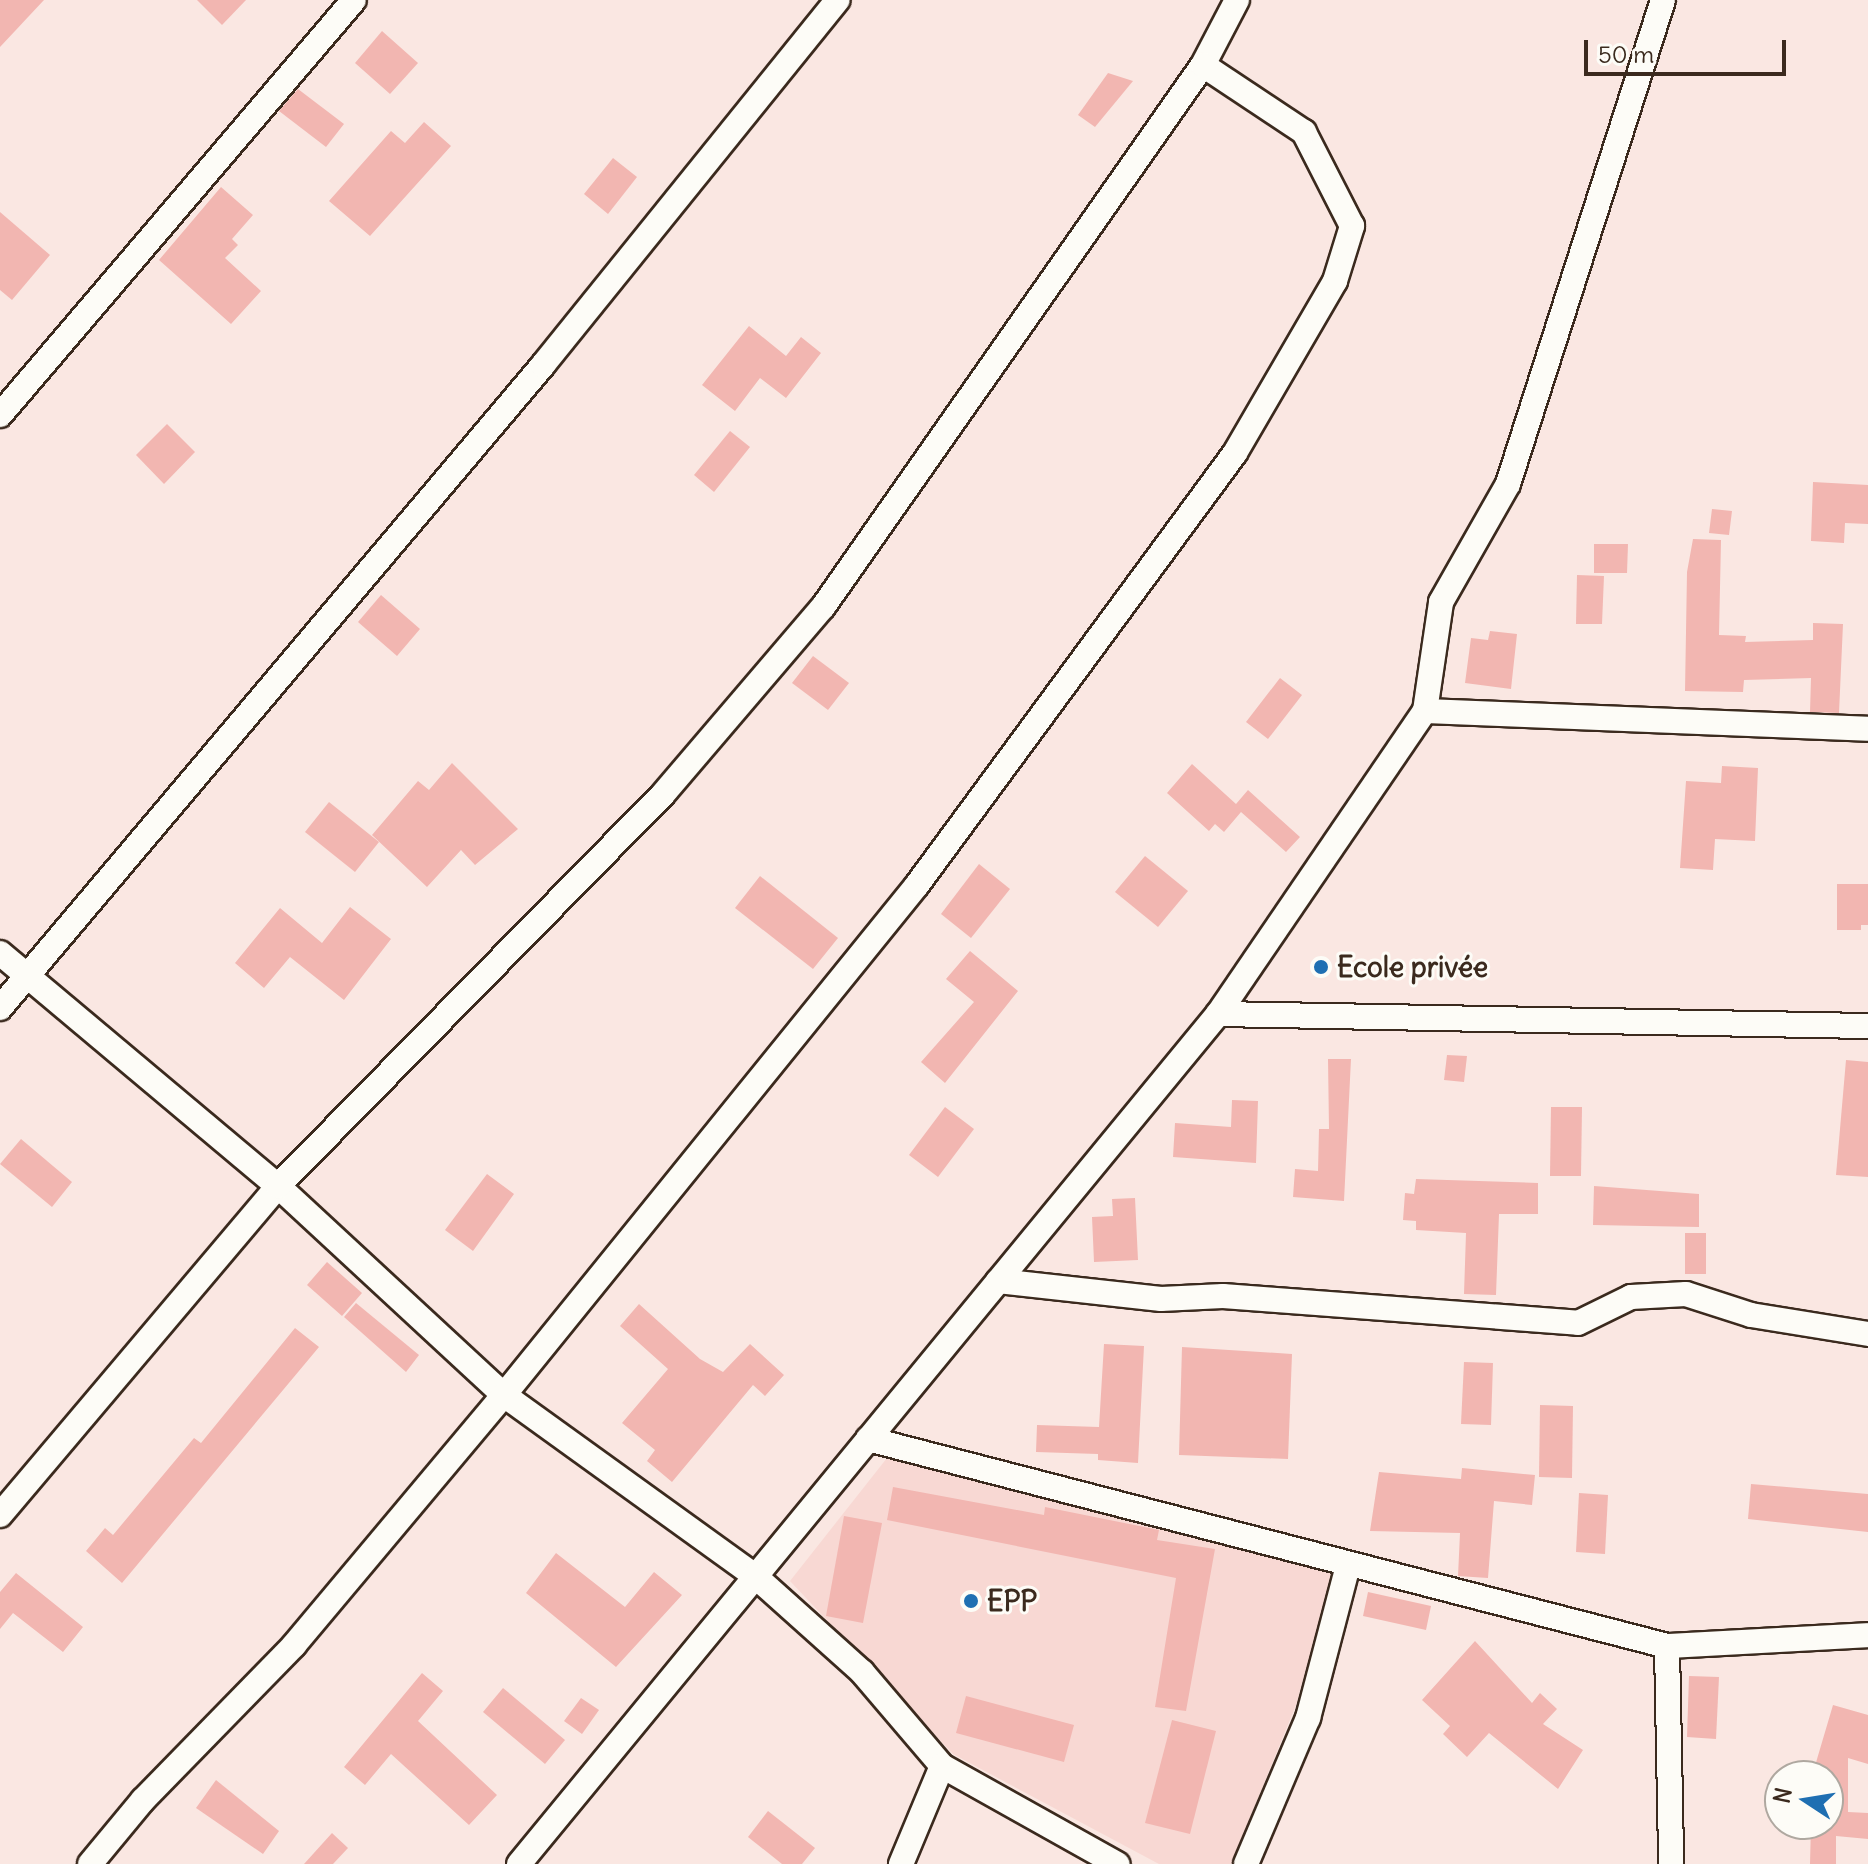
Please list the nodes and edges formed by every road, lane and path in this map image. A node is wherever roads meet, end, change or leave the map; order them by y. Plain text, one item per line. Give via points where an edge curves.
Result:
1 (354, 0) edge
2 (838, 0) edge
3 (1237, 0) edge
4 (1663, 0) edge
5 (1203, 65) junction
6 (0, 415) edge
7 (1425, 711) junction
8 (1868, 729) edge
9 (0, 953) edge
10 (27, 975) junction
11 (0, 1008) edge
12 (1218, 1014) junction
13 (1868, 1026) edge
14 (278, 1186) junction
15 (998, 1281) junction
16 (1868, 1334) edge
17 (504, 1395) junction
18 (868, 1439) junction
19 (0, 1515) edge
20 (1348, 1565) junction
21 (755, 1576) junction
22 (1868, 1635) edge
23 (1667, 1646) junction
24 (942, 1766) junction
25 (90, 1864) edge
26 (519, 1864) edge
27 (901, 1864) edge
28 (1117, 1864) edge
29 (1246, 1864) edge
30 (1671, 1864) edge

1 - 6 street
2 - 10 street via 543,365
3 - 5 street
4 - 7 street via 1508,484 1441,602
5 - 14 street via 823,607 664,793
5 - 17 street via 1304,132 1352,226 1335,281 1235,453 917,885
7 - 8 street
7 - 12 street
9 - 10 street
10 - 11 street
10 - 14 street
12 - 13 street
12 - 15 street
14 - 17 street
14 - 19 street
15 - 16 street via 1161,1299 1223,1296 1578,1323 1631,1297 1686,1294 1751,1315
15 - 18 street
17 - 21 street
17 - 25 street via 294,1645 143,1800
18 - 20 street
18 - 21 street
20 - 23 street
20 - 29 street via 1308,1718
21 - 24 street via 862,1672
21 - 26 street
22 - 23 street
23 - 30 street
24 - 27 street
24 - 28 street

